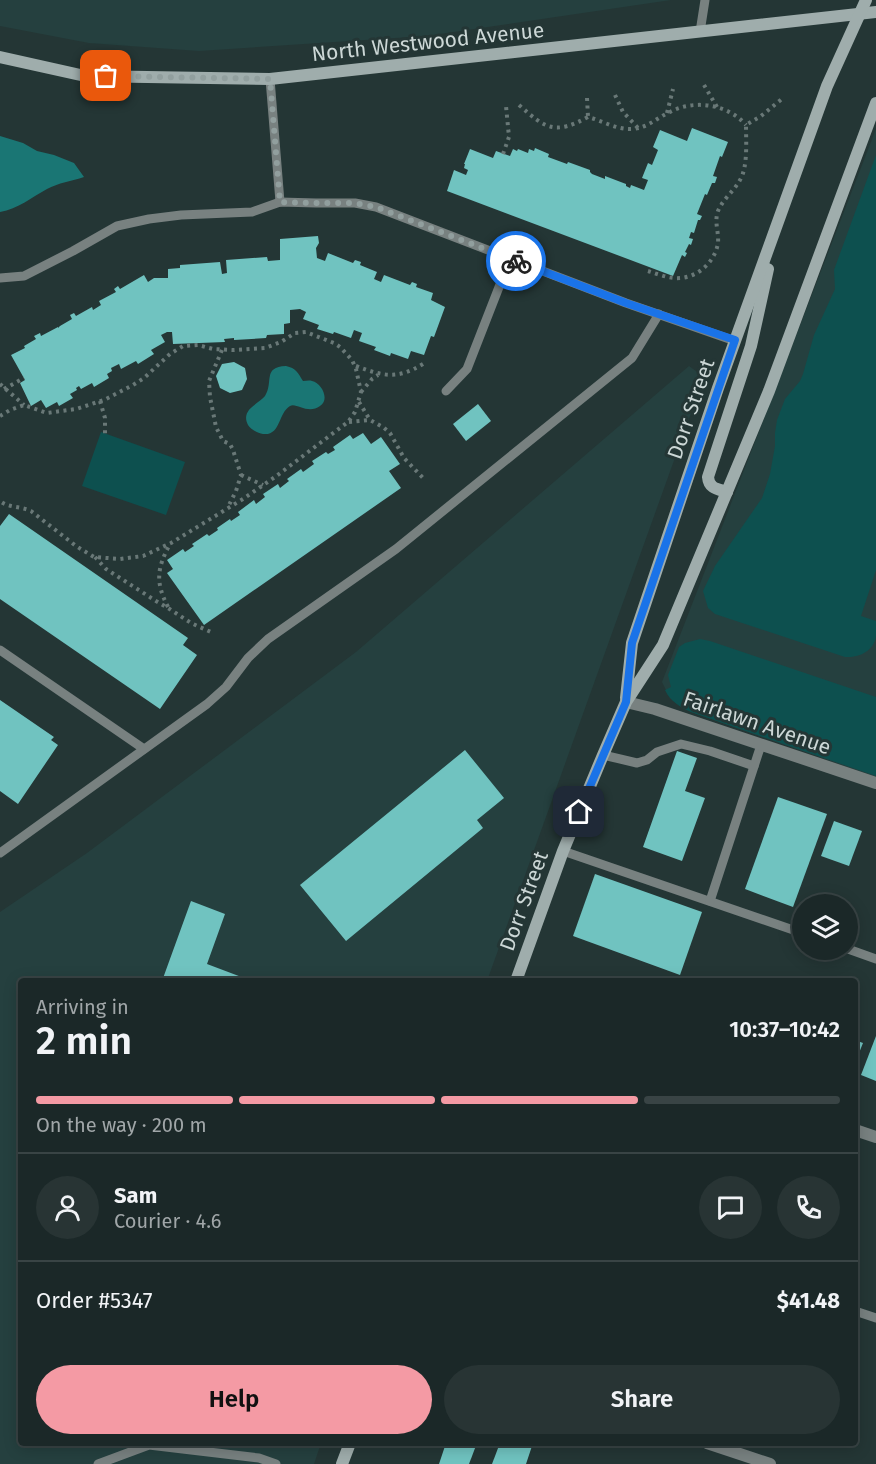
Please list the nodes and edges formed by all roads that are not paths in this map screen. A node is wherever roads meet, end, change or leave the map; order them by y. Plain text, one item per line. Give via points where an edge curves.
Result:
1 (705, 0) edge
2 (866, 0) edge
3 (876, 12) edge
4 (860, 14) junction
5 (700, 32) junction
6 (0, 57) edge
7 (270, 79) junction
8 (876, 103) edge
9 (280, 202) junction
10 (778, 224) junction
11 (510, 259) junction
12 (0, 278) edge
13 (659, 314) junction
14 (735, 340) junction
15 (751, 346) junction
16 (446, 391) dead end
17 (728, 492) junction
18 (0, 650) edge
19 (626, 702) junction
20 (761, 745) junction
21 (144, 749) junction
22 (603, 755) junction
23 (754, 766) junction
24 (876, 783) edge
25 (562, 850) junction
26 (0, 853) edge
27 (710, 901) junction
28 (792, 930) edge
29 (858, 953) edge
30 (876, 959) edge
31 (517, 978) edge
32 (858, 1131) edge
33 (876, 1137) edge
34 (858, 1312) edge
35 (876, 1318) edge
36 (146, 1446) edge
37 (157, 1446) edge
38 (349, 1446) edge
39 (716, 1446) edge
40 (273, 1463) edge
41 (98, 1464) edge
42 (342, 1464) edge
43 (770, 1464) edge

1 - 5 lane
2 - 4 main road, Dorr Street
3 - 4 main road, North Westwood Avenue
4 - 5 main road, North Westwood Avenue
4 - 10 main road, Dorr Street via 827,86
5 - 7 main road, North Westwood Avenue
6 - 7 main road, North Westwood Avenue via 85,76
7 - 9 lane
8 - 17 main road, Dorr Street
9 - 11 lane via 376,207
9 - 12 lane via 252,212 181,215 117,226 24,276
10 - 14 main road, Dorr Street
10 - 15 main road
11 - 13 lane
11 - 16 lane via 467,369
13 - 14 lane
13 - 21 lane via 632,358 396,549 268,639 207,704
14 - 15 main road
14 - 19 main road, Dorr Street via 632,643
15 - 17 main road via 708,477 710,485
17 - 19 main road, Dorr Street via 663,645
18 - 21 lane
19 - 20 street, Fairlawn Avenue
19 - 22 main road, Dorr Street
20 - 23 lane
20 - 24 street, Fairlawn Avenue
21 - 26 lane
22 - 23 lane via 637,763 681,744
22 - 25 main road, Dorr Street
23 - 27 lane
25 - 27 lane
25 - 31 main road, Dorr Street
27 - 28 lane
29 - 30 lane
32 - 33 street
34 - 35 lane
36 - 41 lane
37 - 40 lane
38 - 42 main road
39 - 43 street

